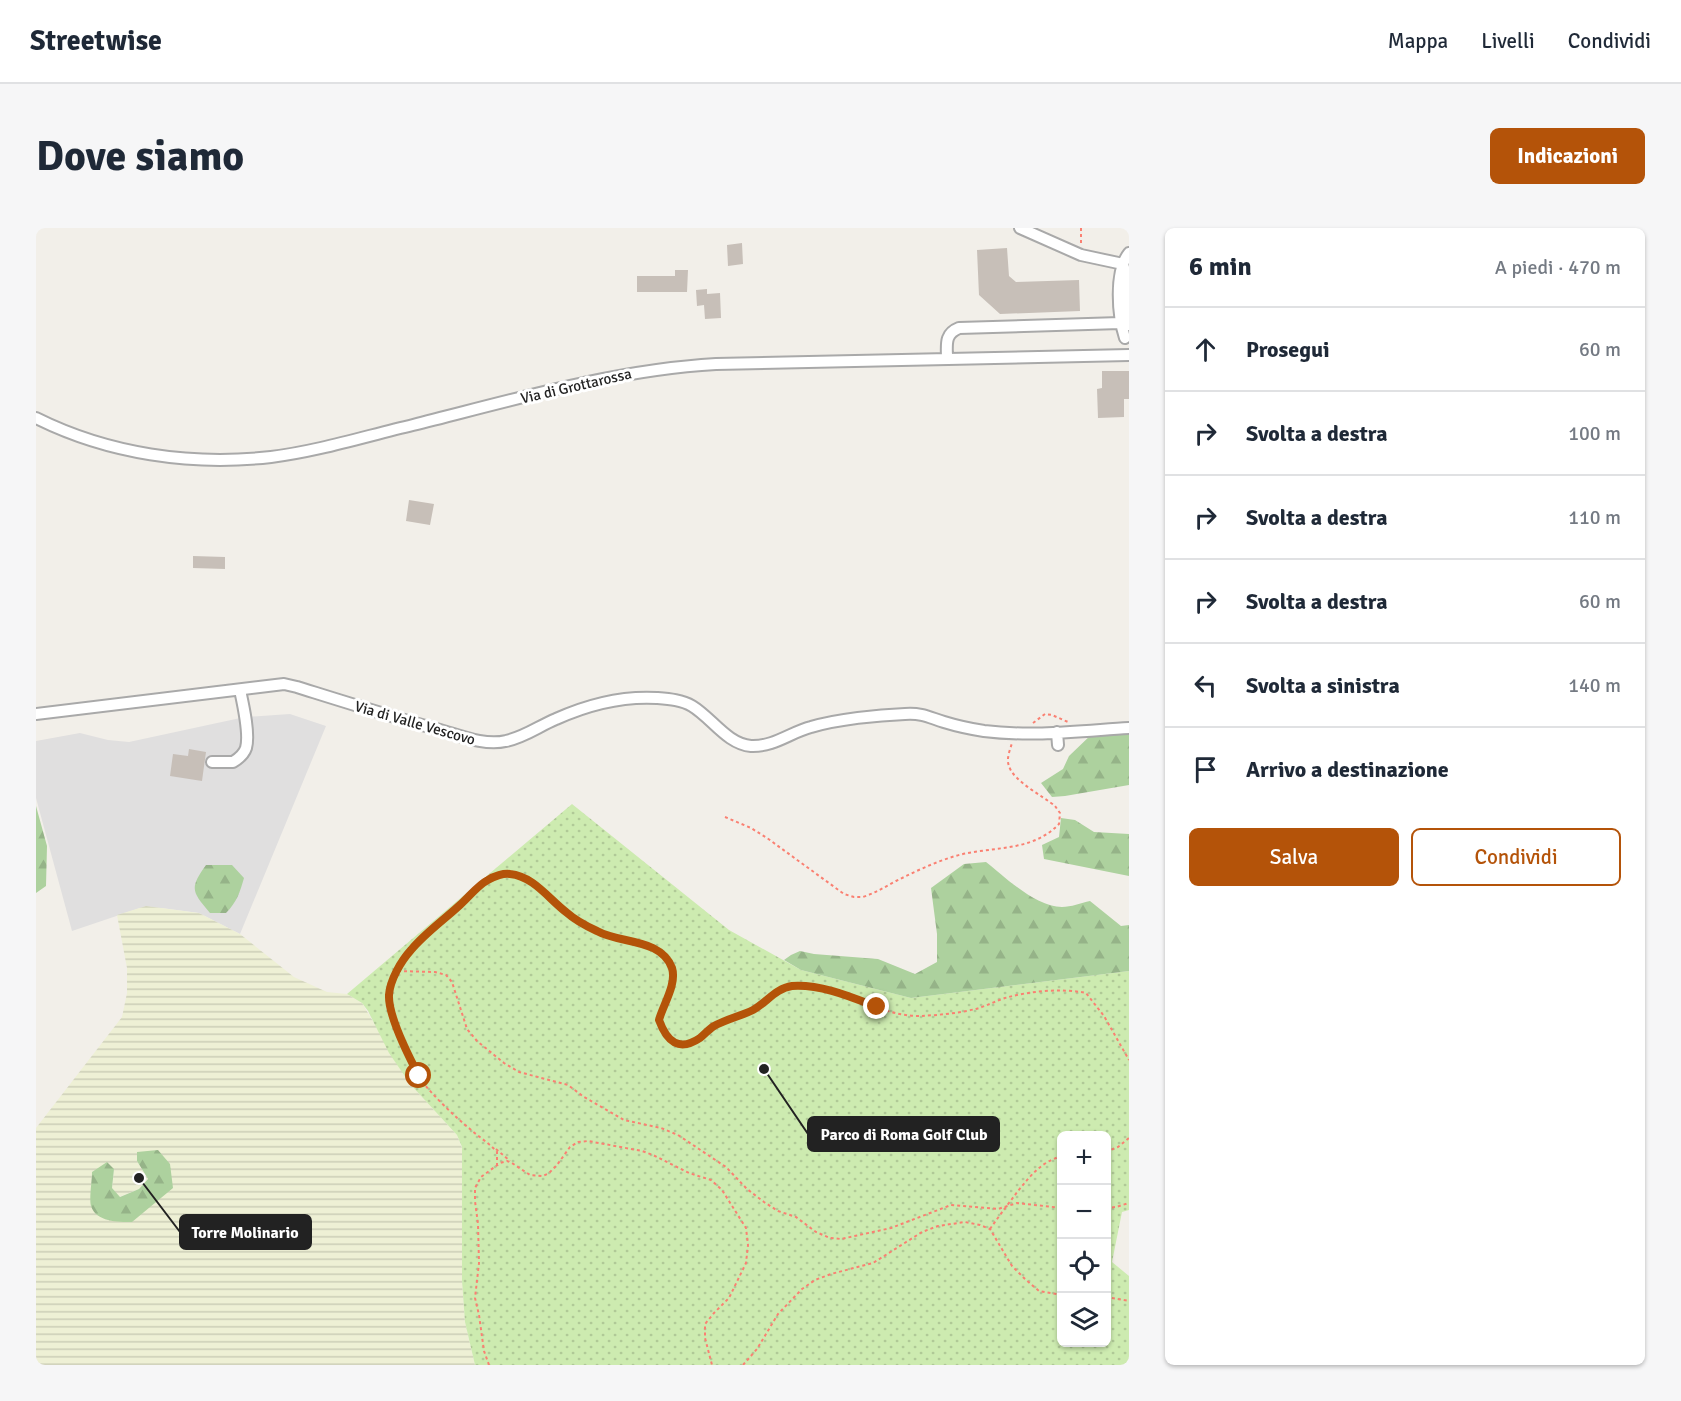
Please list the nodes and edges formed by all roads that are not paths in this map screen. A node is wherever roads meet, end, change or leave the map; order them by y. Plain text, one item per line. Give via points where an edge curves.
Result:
1 (1020, 228) edge
2 (1129, 253) edge
3 (1123, 264) junction
4 (1126, 324) edge
5 (1127, 355) edge
6 (947, 359) junction
7 (36, 418) edge
8 (240, 690) junction
9 (36, 714) edge
10 (1129, 728) edge
11 (1057, 732) junction
12 (1058, 745) dead end
13 (212, 762) dead end

1 - 3 street via 1081,255
2 - 3 street
3 - 4 street via 1127,278
4 - 5 street
4 - 6 street via 959,328 947,339
5 - 6 street, Via di Grottarossa
6 - 7 street, Via di Grottarossa via 662,368 567,387 324,447 247,459 176,457 129,450 75,435
8 - 9 street, Via di Valle Vescovo
8 - 11 street, Via di Valle Vescovo via 284,684 485,743 505,742 582,709 633,698 678,700 692,706 737,743 751,746 776,742 831,722 922,713 974,729
8 - 13 street via 246,748 233,762
10 - 11 street, Via di Valle Vescovo
11 - 12 street

